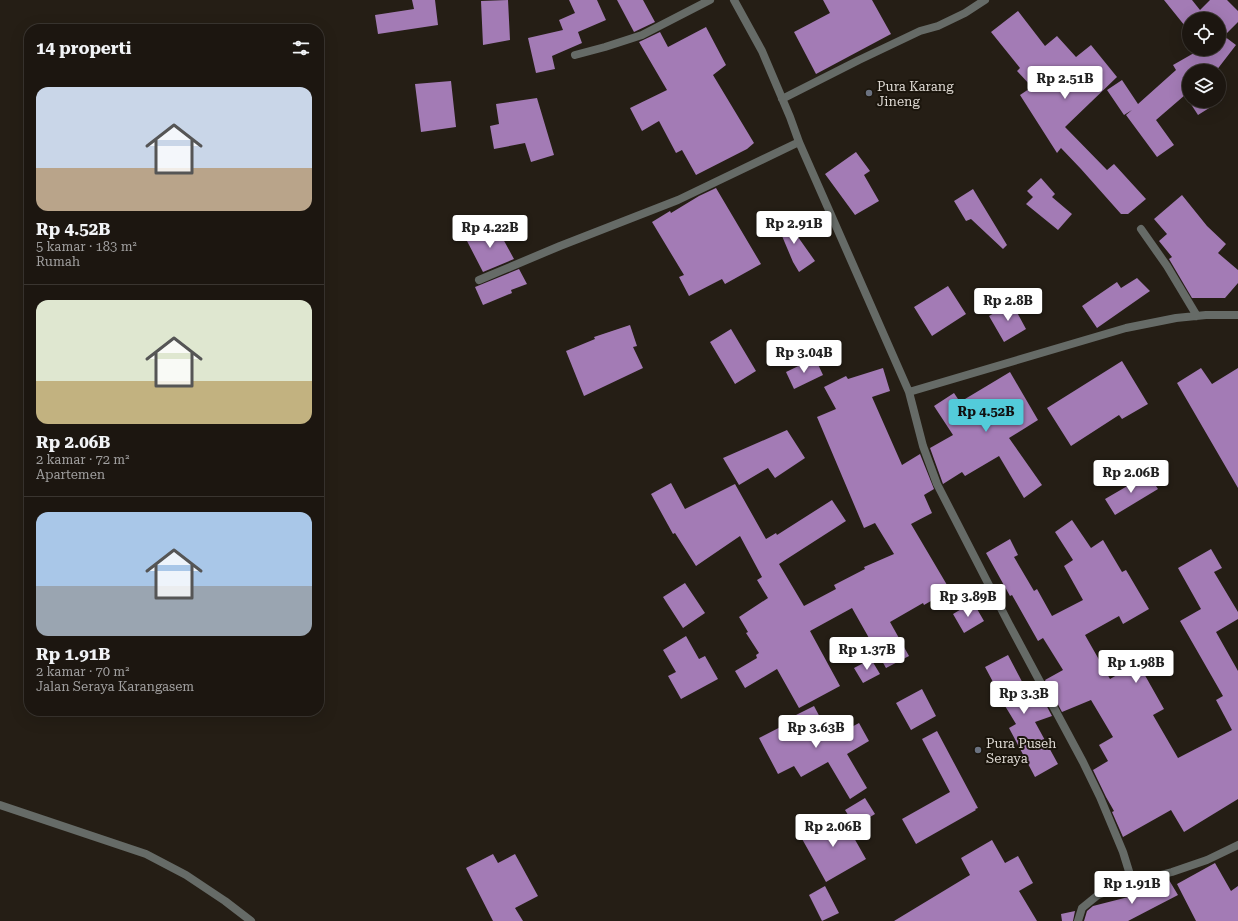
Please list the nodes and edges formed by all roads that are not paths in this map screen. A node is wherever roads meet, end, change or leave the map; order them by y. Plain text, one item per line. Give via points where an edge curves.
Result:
1 (710, 0) edge
2 (734, 0) edge
3 (985, 0) edge
4 (576, 55) dead end
5 (782, 99) junction
6 (799, 142) junction
7 (1141, 229) dead end
8 (479, 280) dead end
9 (1238, 315) edge
10 (1197, 316) junction
11 (909, 392) junction
12 (0, 805) edge
13 (1238, 845) edge
14 (1132, 881) junction
15 (252, 921) edge
16 (1078, 921) edge

1 - 4 street via 642,35
2 - 5 street via 762,51
3 - 5 street via 966,14 920,31
5 - 6 street
6 - 8 street via 678,200
6 - 11 street
7 - 10 street
9 - 10 street
10 - 11 street via 1126,328
11 - 14 street via 923,446 937,484 1008,624 1083,762 1123,852
12 - 15 street via 152,857 186,875
13 - 14 street via 1207,860 1172,872
14 - 16 street via 1098,895 1082,908

